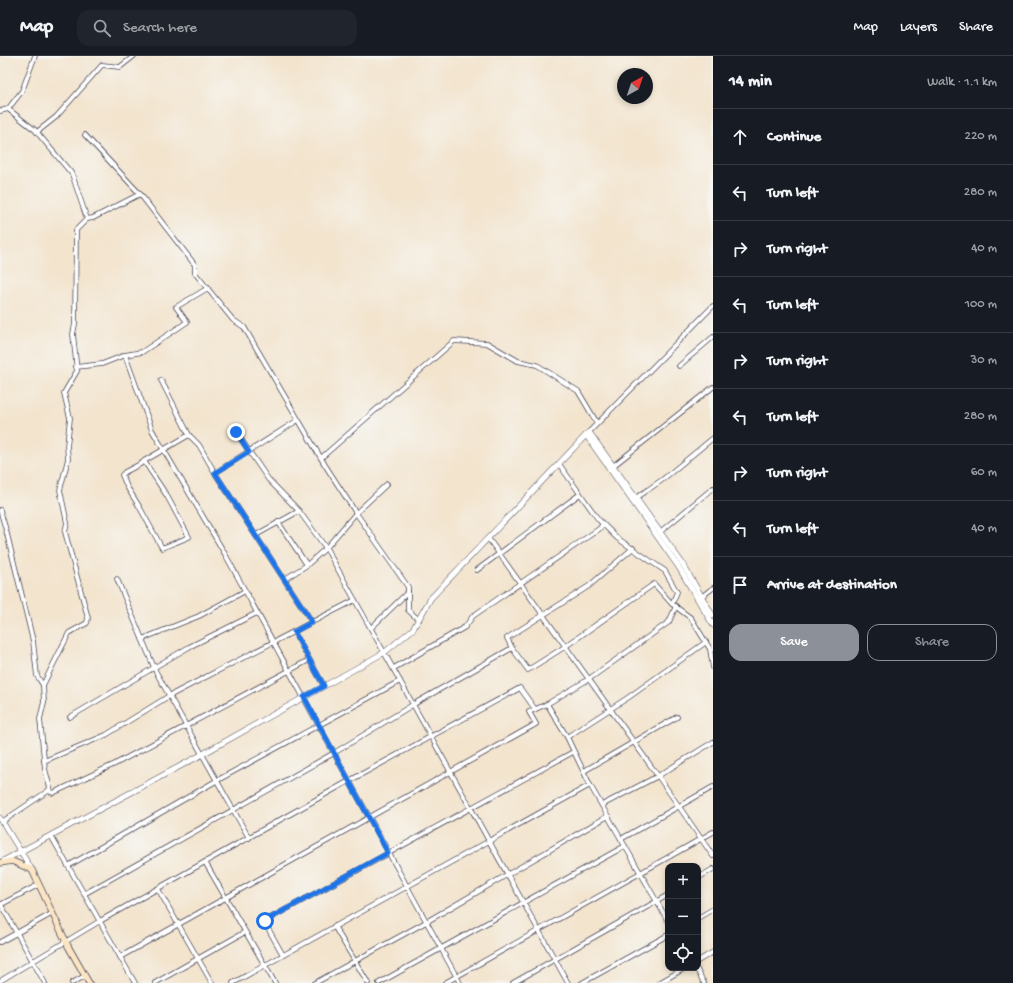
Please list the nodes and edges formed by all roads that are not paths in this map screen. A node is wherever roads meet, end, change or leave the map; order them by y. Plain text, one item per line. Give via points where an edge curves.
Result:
1 (35, 56) edge
2 (134, 56) edge
3 (8, 109) junction
4 (0, 111) edge
5 (38, 132) junction
6 (85, 135) dead end
7 (140, 194) junction
8 (87, 218) junction
9 (208, 288) junction
10 (713, 306) edge
11 (713, 337) edge
12 (126, 355) junction
13 (679, 366) dead end
14 (76, 367) junction
15 (160, 380) dead end
16 (713, 387) edge
17 (298, 420) junction
18 (597, 423) junction
19 (236, 432) dead end
20 (587, 434) junction
21 (189, 435) junction
22 (713, 438) edge
23 (163, 448) junction
24 (249, 452) junction
25 (322, 458) junction
26 (144, 462) junction
27 (558, 464) junction
28 (613, 466) junction
29 (215, 473) junction
30 (387, 484) dead end
31 (713, 488) edge
32 (580, 494) junction
33 (636, 498) junction
34 (0, 510) edge
35 (299, 511) junction
36 (356, 513) junction
37 (278, 522) junction
38 (603, 524) junction
39 (660, 532) junction
40 (256, 535) junction
41 (488, 538) junction
42 (326, 548) junction
43 (633, 548) junction
44 (500, 553) junction
45 (307, 565) junction
46 (477, 570) dead end
47 (117, 579) dead end
48 (284, 579) junction
49 (521, 584) junction
50 (713, 588) edge
51 (245, 591) junction
52 (408, 592) junction
53 (701, 596) junction
54 (355, 600) junction
55 (674, 605) junction
56 (257, 613) junction
57 (543, 615) junction
58 (713, 616) edge
59 (419, 620) junction
60 (312, 622) junction
61 (713, 625) edge
62 (371, 628) junction
63 (294, 632) junction
64 (142, 639) junction
65 (273, 642) junction
66 (706, 642) junction
67 (566, 646) junction
68 (512, 648) junction
69 (385, 652) junction
70 (309, 660) junction
71 (153, 667) junction
72 (394, 668) junction
73 (713, 668) edge
74 (289, 670) junction
75 (589, 679) junction
76 (400, 681) junction
77 (42, 685) junction
78 (324, 686) junction
79 (169, 696) junction
80 (304, 697) junction
81 (414, 704) junction
82 (547, 704) junction
83 (535, 709) junction
84 (610, 709) junction
85 (70, 717) dead end
86 (677, 717) dead end
87 (185, 725) junction
88 (319, 725) junction
89 (431, 736) junction
90 (567, 737) junction
91 (634, 742) junction
92 (713, 742) edge
93 (573, 752) junction
94 (334, 753) junction
95 (201, 755) junction
96 (44, 761) junction
97 (584, 771) junction
98 (450, 772) junction
99 (658, 776) junction
100 (216, 781) junction
101 (349, 781) junction
102 (590, 785) junction
103 (713, 787) edge
104 (48, 791) junction
105 (602, 805) junction
106 (679, 807) junction
107 (233, 809) junction
108 (470, 809) junction
109 (608, 816) junction
110 (370, 818) junction
111 (1, 820) edge
112 (713, 832) edge
113 (51, 836) junction
114 (249, 838) junction
115 (621, 839) junction
116 (701, 839) junction
117 (488, 841) junction
118 (625, 846) junction
119 (19, 852) junction
120 (388, 853) junction
121 (713, 856) edge
122 (2, 862) edge
123 (206, 862) junction
124 (68, 866) junction
125 (713, 869) edge
126 (32, 870) junction
127 (640, 873) junction
128 (507, 875) junction
129 (701, 876) edge
130 (38, 884) junction
131 (407, 886) junction
132 (158, 888) junction
133 (84, 894) junction
134 (665, 896) edge
135 (226, 898) junction
136 (656, 901) junction
137 (523, 903) junction
138 (0, 905) edge
139 (713, 910) edge
140 (53, 913) junction
141 (665, 916) edge
142 (701, 916) edge
143 (100, 921) junction
144 (426, 922) junction
145 (178, 924) junction
146 (334, 926) junction
147 (538, 930) junction
148 (17, 932) junction
149 (246, 932) junction
150 (665, 937) edge
151 (66, 941) junction
152 (0, 942) edge
153 (441, 949) junction
154 (713, 952) edge
155 (283, 955) junction
156 (120, 957) junction
157 (198, 959) junction
158 (554, 959) junction
159 (701, 959) edge
160 (354, 961) junction
161 (34, 962) junction
162 (265, 965) junction
163 (680, 971) edge
164 (698, 971) edge
165 (85, 976) junction
166 (456, 976) junction
167 (0, 981) edge
168 (45, 983) edge
169 (72, 983) edge
170 (89, 983) edge
171 (135, 983) edge
172 (155, 983) edge
173 (212, 983) edge
174 (233, 983) edge
175 (275, 983) edge
176 (315, 983) edge
177 (368, 983) edge
178 (379, 983) edge
179 (445, 983) edge
180 (460, 983) edge
181 (513, 983) edge
182 (568, 983) edge
183 (582, 983) edge
184 (660, 983) edge
185 (704, 983) edge

1 - 3 street via 22,91
2 - 5 street via 120,67 102,65 56,117
3 - 4 street
3 - 5 street
5 - 8 street via 72,174
6 - 7 street
7 - 8 street via 93,218
7 - 9 street via 195,265 195,273
8 - 14 street via 76,230 73,334
9 - 12 street via 176,307 187,322 142,352
9 - 17 street via 232,320 244,327
10 - 18 street
11 - 13 street
12 - 14 street via 102,364
12 - 23 street via 152,430
14 - 77 street via 64,393 70,418 68,459 60,490 68,523 65,532 88,618 87,623 69,633
15 - 21 street
16 - 28 street
17 - 24 street
17 - 25 street
18 - 20 street
18 - 25 street via 578,391 537,365 518,361 487,343 454,342
19 - 24 street
20 - 27 street
20 - 28 street
20 - 61 street via 678,566
21 - 23 street
21 - 29 street via 199,445
22 - 33 street
23 - 26 street
23 - 51 street
24 - 29 street
24 - 35 street via 275,487
25 - 36 street
26 - 26 street via 189,536 162,548 122,475
27 - 32 street
27 - 41 street
28 - 33 street
29 - 40 street
30 - 36 street
31 - 39 street
32 - 38 street
32 - 44 street
33 - 39 street
34 - 77 street via 33,641 37,676
35 - 37 street
35 - 42 street
36 - 42 street
36 - 52 street via 408,587
37 - 40 street
37 - 45 street
38 - 43 street via 617,538
38 - 49 street
39 - 53 street
40 - 48 street
41 - 44 street
41 - 59 street via 431,598
42 - 45 street
42 - 54 street
43 - 55 street via 665,571 677,592
43 - 57 street via 589,586
44 - 46 street
44 - 49 street
45 - 48 street
47 - 64 street
48 - 60 street
49 - 57 street
49 - 72 street via 473,616 465,628
50 - 53 street
51 - 56 street
51 - 64 street via 199,616
52 - 59 street via 408,610
52 - 62 street
53 - 58 street
54 - 60 street
54 - 62 street
55 - 66 street via 691,618
55 - 67 street via 654,584
55 - 75 street via 669,622
56 - 65 street
56 - 71 street
57 - 67 street
57 - 68 street via 507,638
59 - 69 street via 413,629
60 - 63 street
62 - 69 street
63 - 65 street
63 - 70 street
64 - 71 street
65 - 74 street
65 - 79 street
66 - 73 street via 710,649
66 - 84 street
67 - 68 street via 528,670
67 - 75 street
68 - 81 street
69 - 72 street
69 - 78 street
70 - 74 street
70 - 78 street
71 - 79 street
71 - 85 street
72 - 76 street
74 - 80 street
74 - 87 street
75 - 82 street
75 - 84 street
76 - 81 street
76 - 88 street
77 - 96 street via 44,702 40,719
78 - 80 street
79 - 87 street
79 - 96 street via 106,735
80 - 88 street
80 - 95 street
81 - 89 street
81 - 94 street
82 - 83 street
82 - 90 street
83 - 89 street via 520,688
83 - 98 street via 529,712 536,724
84 - 90 street
84 - 91 street
86 - 91 street
87 - 95 street
87 - 104 street via 70,786 53,793
88 - 94 street
88 - 100 street
89 - 98 street
89 - 101 street
90 - 93 street
91 - 97 street
91 - 99 street
92 - 99 street
93 - 97 street
93 - 108 street
94 - 101 street
94 - 107 street
95 - 100 street
95 - 113 street
96 - 104 street via 50,788
97 - 102 street
98 - 108 street
98 - 110 street
99 - 105 street
99 - 106 street
100 - 107 street
100 - 124 street
101 - 110 street
101 - 114 street
102 - 105 street
102 - 117 street
103 - 106 street
104 - 111 street
105 - 109 street
106 - 115 street
106 - 116 street
107 - 114 street
107 - 133 street
108 - 117 street
108 - 120 street
109 - 115 street
109 - 128 street
110 - 120 street
110 - 135 street
111 - 119 street
112 - 116 street
113 - 119 street
113 - 124 street
114 - 123 street
115 - 118 street
116 - 121 street
116 - 127 street
117 - 128 street
117 - 131 street
118 - 127 street
118 - 137 street
119 - 122 street
119 - 126 street
120 - 131 street
120 - 155 street via 265,921
122 - 126 main road via 12,861
123 - 132 street
123 - 135 street
124 - 133 street
125 - 129 street
126 - 130 main road
127 - 136 street
127 - 147 street
128 - 137 street
128 - 144 street
130 - 138 street
130 - 140 main road
131 - 144 street
131 - 146 street
132 - 143 street
132 - 145 street
133 - 143 street
134 - 136 street
135 - 145 street
135 - 149 street
136 - 141 street
136 - 158 street
137 - 147 street
137 - 153 street
138 - 148 street
139 - 142 street
140 - 148 street
140 - 151 main road
143 - 151 street
143 - 156 street
144 - 153 street
144 - 160 street
145 - 156 street
145 - 157 street
146 - 155 street
146 - 160 street
147 - 158 street
147 - 166 street
148 - 152 street
148 - 161 street
149 - 157 street
149 - 162 street
150 - 183 street
151 - 161 street
151 - 165 main road
153 - 166 street
153 - 178 street
154 - 159 street
155 - 162 street
156 - 171 street
157 - 172 street
157 - 173 street
158 - 181 street
158 - 182 street
160 - 176 street
160 - 177 street
161 - 167 street
161 - 168 street
162 - 174 street
162 - 175 street
163 - 184 street
164 - 185 street
165 - 169 street
165 - 170 main road
166 - 179 street
166 - 180 street

